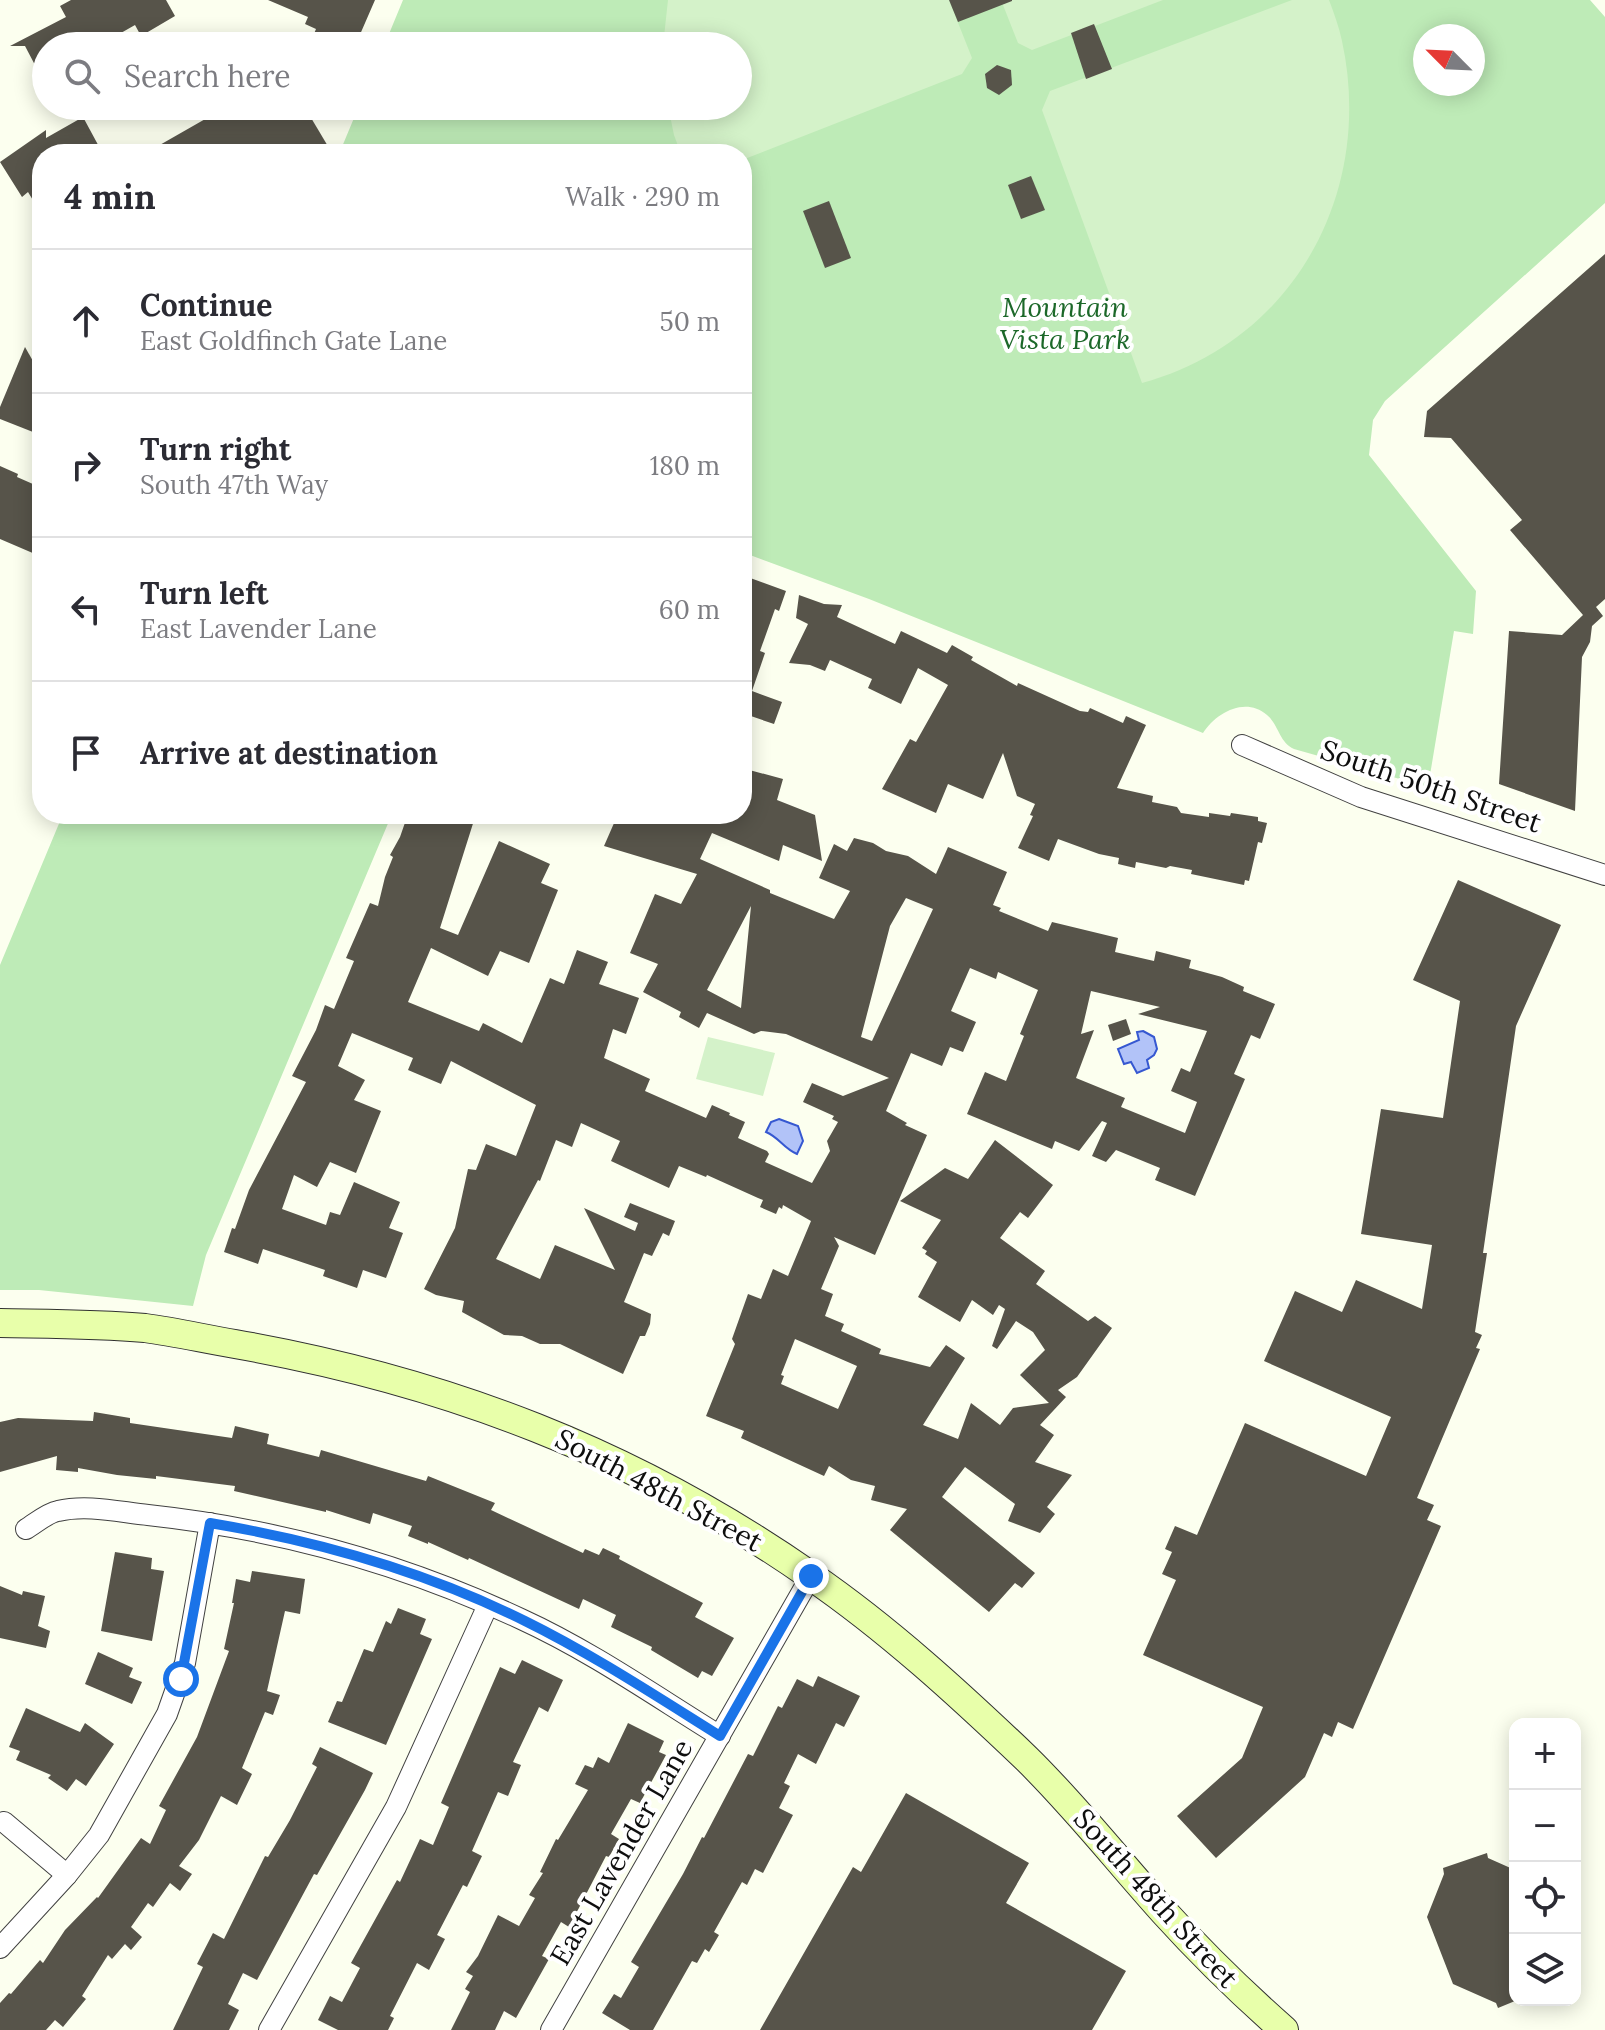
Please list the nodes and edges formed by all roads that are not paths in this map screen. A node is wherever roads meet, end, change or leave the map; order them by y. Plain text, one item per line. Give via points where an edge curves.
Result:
1 (1242, 745) dead end
2 (1605, 875) edge
3 (0, 1323) edge
4 (210, 1523) junction
5 (26, 1529) dead end
6 (811, 1576) junction
7 (488, 1605) junction
8 (720, 1736) junction
9 (4, 1822) dead end
10 (67, 1875) junction
11 (0, 1948) edge
12 (269, 2030) edge
13 (551, 2030) edge
14 (1284, 2030) edge

1 - 2 street, South 50th Street via 1361,797
3 - 6 main road, South 48th Street via 148,1329 312,1357 425,1387 518,1419 618,1463
4 - 5 street via 90,1508 55,1511
4 - 7 street via 324,1548
4 - 10 street via 174,1698 99,1835
6 - 8 street, East Lavender Lane
6 - 14 main road, South 48th Street via 909,1653 1027,1759 1231,1983
7 - 8 street via 568,1643
7 - 12 street via 396,1807
8 - 13 street, East Lavender Lane
9 - 10 street
10 - 11 street

